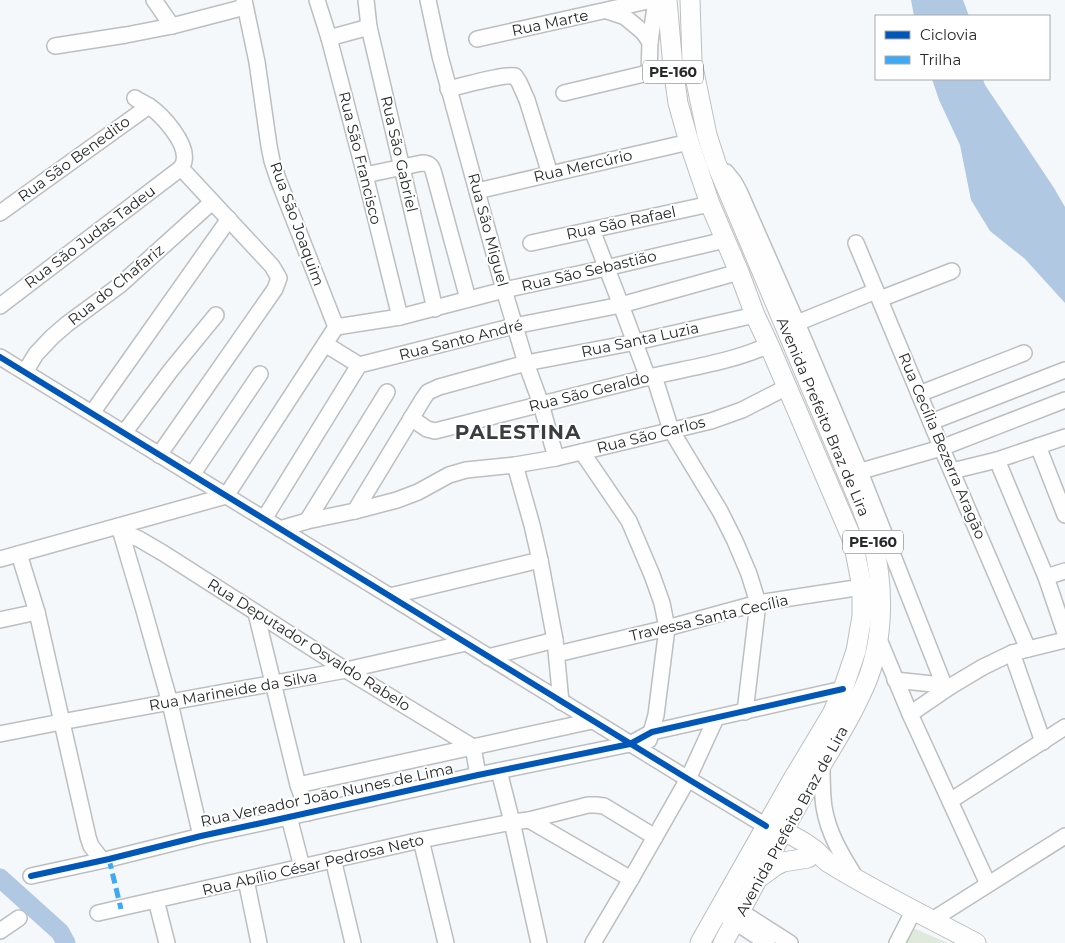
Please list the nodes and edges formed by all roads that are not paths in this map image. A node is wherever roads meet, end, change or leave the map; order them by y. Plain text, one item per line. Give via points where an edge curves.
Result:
1 (154, 0) edge
2 (317, 0) edge
3 (366, 0) edge
4 (428, 0) edge
5 (652, 0) edge
6 (656, 0) edge
7 (667, 0) edge
8 (690, 0) edge
9 (244, 3) edge
10 (607, 11) junction
11 (172, 26) junction
12 (369, 27) junction
13 (329, 38) junction
14 (477, 39) dead end
15 (650, 42) junction
16 (55, 46) dead end
17 (673, 67) junction
18 (649, 74) junction
19 (448, 89) junction
20 (564, 93) dead end
21 (134, 98) dead end
22 (149, 106) junction
23 (689, 142) junction
24 (716, 164) junction
25 (402, 167) junction
26 (181, 168) junction
27 (550, 174) junction
28 (365, 175) junction
29 (477, 191) junction
30 (212, 202) junction
31 (710, 204) junction
32 (0, 213) edge
33 (228, 219) junction
34 (592, 230) junction
35 (725, 240) junction
36 (531, 242) dead end
37 (856, 243) dead end
38 (606, 268) junction
39 (739, 272) junction
40 (952, 272) dead end
41 (504, 290) junction
42 (878, 295) junction
43 (468, 300) junction
44 (622, 304) junction
45 (0, 306) edge
46 (436, 308) junction
47 (216, 315) dead end
48 (755, 315) junction
49 (400, 317) junction
50 (797, 323) junction
51 (514, 326) junction
52 (336, 328) junction
53 (636, 342) junction
54 (325, 344) junction
55 (769, 345) junction
56 (1024, 353) dead end
57 (0, 357) edge
58 (526, 363) junction
59 (359, 365) junction
60 (1065, 370) edge
61 (25, 372) junction
62 (260, 374) dead end
63 (651, 377) junction
64 (787, 387) junction
65 (387, 392) dead end
66 (919, 394) junction
67 (1065, 400) edge
68 (541, 404) junction
69 (92, 413) junction
70 (411, 418) junction
71 (931, 422) junction
72 (671, 430) junction
73 (124, 433) junction
74 (1065, 437) edge
75 (1038, 446) junction
76 (942, 448) junction
77 (582, 452) junction
78 (159, 455) junction
79 (556, 458) junction
80 (997, 460) junction
81 (515, 465) junction
82 (952, 471) junction
83 (854, 474) junction
84 (192, 475) junction
85 (226, 496) junction
86 (355, 511) junction
87 (1065, 515) edge
88 (264, 519) junction
89 (307, 521) junction
90 (119, 528) junction
91 (280, 529) junction
92 (19, 554) junction
93 (0, 559) edge
94 (540, 560) junction
95 (1065, 571) edge
96 (1046, 577) junction
97 (862, 587) junction
98 (390, 596) junction
99 (758, 603) junction
100 (37, 612) junction
101 (256, 613) junction
102 (0, 620) edge
103 (667, 628) junction
104 (1065, 633) edge
105 (878, 637) junction
106 (1065, 640) edge
107 (466, 643) junction
108 (556, 647) junction
109 (1028, 649) junction
110 (1012, 653) junction
111 (488, 657) junction
112 (346, 670) junction
113 (895, 680) junction
114 (273, 683) junction
115 (948, 686) junction
116 (843, 689) junction
117 (170, 702) junction
118 (561, 702) junction
119 (745, 712) junction
120 (910, 714) junction
121 (716, 718) junction
122 (592, 721) junction
123 (61, 722) junction
124 (1065, 727) edge
125 (652, 732) junction
126 (0, 734) edge
127 (1043, 742) junction
128 (630, 744) junction
129 (473, 747) junction
130 (644, 753) junction
131 (822, 764) junction
132 (499, 770) junction
133 (478, 775) junction
134 (688, 780) junction
135 (298, 785) junction
136 (804, 795) junction
137 (950, 801) junction
138 (308, 813) junction
139 (289, 817) junction
140 (529, 820) junction
141 (512, 822) junction
142 (776, 833) junction
143 (201, 836) junction
144 (1065, 836) edge
145 (655, 837) junction
146 (421, 840) junction
147 (1051, 844) junction
148 (807, 851) junction
149 (1065, 852) edge
150 (102, 860) junction
151 (333, 860) junction
152 (302, 867) junction
153 (31, 876) dead end
154 (857, 879) junction
155 (246, 880) junction
156 (631, 880) junction
157 (755, 881) junction
158 (988, 884) junction
159 (156, 900) junction
160 (721, 904) junction
161 (914, 910) junction
162 (98, 913) dead end
163 (738, 916) junction
164 (19, 918) dead end
165 (932, 920) junction
166 (0, 931) edge
167 (167, 943) edge
168 (260, 943) edge
169 (353, 943) edge
170 (446, 943) edge
171 (540, 943) edge
172 (593, 943) edge
173 (700, 943) edge
174 (723, 943) edge
175 (767, 943) edge
176 (790, 943) edge
177 (897, 943) edge
178 (976, 943) edge

1 - 11 street
2 - 13 street, Rua São Francisco
3 - 12 street, Rua São Gabriel
4 - 19 street, Rua São Miguel
5 - 10 street, Rua Marte
6 - 15 street
7 - 17 main road, PE-160
8 - 24 main road, Avenida Prefeito Braz de Lira / PE-160 via 692,62
9 - 11 street
9 - 52 street, Rua São Joaquim via 272,160
10 - 14 street, Rua Marte
10 - 15 street via 625,17
11 - 16 street
12 - 13 street
12 - 25 street, Rua São Gabriel
13 - 28 street, Rua São Francisco
15 - 18 street
17 - 18 street
17 - 23 main road, PE-160
18 - 20 street
19 - 27 street via 515,76
19 - 29 street, Rua São Miguel
21 - 22 street
22 - 26 street via 168,124 179,141 184,155
22 - 32 street, Rua São Benedito
23 - 27 street, Rua Mercúrio
23 - 31 main road, Avenida Prefeito Braz de Lira / PE-160
24 - 50 street via 739,191
24 - 83 main road, Avenida Prefeito Braz de Lira / PE-160
25 - 28 street
25 - 43 street via 422,163 431,165
25 - 46 street, Rua São Gabriel
26 - 30 street
26 - 45 street, Rua São Judas Tadeu
27 - 29 street, Rua Mercúrio
28 - 49 street, Rua São Francisco
29 - 41 street, Rua São Miguel
30 - 33 street
30 - 61 street, Rua do Chafariz via 130,276 52,337
31 - 34 street, Rua São Rafael
31 - 35 main road, Avenida Prefeito Braz de Lira / PE-160
33 - 69 street
33 - 78 street via 272,266 279,278 275,289
34 - 36 street, Rua São Rafael
34 - 38 street
35 - 38 street, Rua São Sebastião
35 - 39 main road, Avenida Prefeito Braz de Lira / PE-160
37 - 42 street, Rua Cecília Bezerra Aragão
38 - 41 street, Rua São Sebastião
38 - 44 street
39 - 44 street, Rua Santo André
39 - 48 main road, Avenida Prefeito Braz de Lira / PE-160
40 - 42 street
41 - 43 street, Rua São Sebastião
41 - 51 street, Rua São Miguel
42 - 50 street
42 - 66 street, Rua Cecília Bezerra Aragão
43 - 46 street, Rua São Sebastião
44 - 51 street, Rua Santo André
44 - 53 street
46 - 49 street, Rua São Sebastião
47 - 73 street
48 - 53 street, Rua Santa Luzia
48 - 55 main road, Avenida Prefeito Braz de Lira / PE-160
49 - 52 street, Rua São Sebastião
50 - 83 street
51 - 58 street, Rua São Miguel
51 - 59 street, Rua Santo André
52 - 54 street
53 - 58 street, Rua Santa Luzia
53 - 63 street
54 - 59 street
54 - 85 street
55 - 63 street, Rua São Geraldo via 726,361
55 - 64 main road, Avenida Prefeito Braz de Lira / PE-160
56 - 66 street
57 - 61 street
58 - 68 street, Rua São Miguel
58 - 70 street, Rua Santa Luzia via 433,389
59 - 88 street
60 - 71 street
61 - 69 street
62 - 84 street
63 - 68 street, Rua São Geraldo
63 - 72 street
64 - 72 street, Rua São Carlos via 726,416
64 - 97 main road, Avenida Prefeito Braz de Lira / PE-160 via 853,541
65 - 89 street
66 - 71 street, Rua Cecília Bezerra Aragão
67 - 76 street
68 - 70 street, Rua São Geraldo via 435,431
68 - 79 street, Rua São Miguel
69 - 73 street
70 - 86 street, Rua Santa Luzia
71 - 76 street, Rua Cecília Bezerra Aragão
72 - 77 street, Rua São Carlos
72 - 99 street via 736,541
73 - 78 street
74 - 75 street
75 - 80 street
75 - 87 street
76 - 82 street, Rua Cecília Bezerra Aragão
76 - 83 street
77 - 79 street, Rua São Carlos
77 - 103 street via 630,522 662,603
78 - 84 street
79 - 81 street, Rua São Carlos
80 - 82 street
80 - 96 street
81 - 86 street, Rua São Carlos via 449,475 408,496
81 - 94 street
82 - 109 street, Rua Cecília Bezerra Aragão
83 - 105 main road, Avenida Prefeito Braz de Lira / PE-160 via 879,571 881,605
83 - 115 street
84 - 85 street
85 - 88 street
85 - 90 street
86 - 89 street, Rua São Carlos
88 - 91 street
89 - 91 street, Rua São Carlos
90 - 92 street
90 - 101 street, Rua Deputador Osvaldo Rabelo
90 - 117 street
91 - 98 street
92 - 93 street
92 - 100 street
94 - 98 street
94 - 108 street
95 - 96 street
96 - 104 street
97 - 99 street, Travessa Santa Cecília
97 - 116 main road, Avenida Prefeito Braz de Lira / PE-160 via 862,616 856,651
98 - 107 street
99 - 103 street, Travessa Santa Cecília
99 - 119 street
100 - 102 street
100 - 123 street
101 - 112 street, Rua Deputador Osvaldo Rabelo
101 - 114 street
103 - 108 street, Travessa Santa Cecília
103 - 125 street
105 - 113 street
105 - 131 main road, Avenida Prefeito Braz de Lira / PE-160 via 862,692
106 - 109 street
107 - 111 street
107 - 112 street, Rua Marineide da Silva
108 - 111 street, Travessa Santa Cecília
108 - 118 street
109 - 110 street
110 - 115 street
110 - 127 street
111 - 118 street
112 - 114 street, Rua Marineide da Silva
112 - 129 street, Rua Deputador Osvaldo Rabelo
113 - 115 street
113 - 120 street
114 - 117 street, Rua Marineide da Silva
114 - 135 street
115 - 120 street
116 - 119 street, Rua Vereador João Nunes de Lima
116 - 142 main road, Avenida Prefeito Braz de Lira / PE-160 via 832,714 790,784
117 - 123 street, Rua Marineide da Silva
117 - 143 street
118 - 122 street
119 - 121 street, Rua Vereador João Nunes de Lima
120 - 137 street
121 - 125 street, Rua Vereador João Nunes de Lima
121 - 134 street
122 - 128 street
122 - 129 street
123 - 126 street, Rua Marineide da Silva
123 - 150 street via 88,837
124 - 127 street
125 - 128 street, Rua Vereador João Nunes de Lima
125 - 130 street
127 - 137 street
128 - 130 street
128 - 132 street, Rua Vereador João Nunes de Lima
129 - 133 street
129 - 135 street
130 - 134 street
131 - 136 main road, Avenida Prefeito Braz de Lira / PE-160
131 - 154 street via 826,818 837,847
132 - 133 street, Rua Vereador João Nunes de Lima
132 - 141 street
133 - 138 street, Rua Vereador João Nunes de Lima
134 - 142 street
134 - 145 street
135 - 138 street
136 - 142 main road, Avenida Prefeito Braz de Lira / PE-160
136 - 148 main road via 802,819
137 - 158 street
138 - 139 street, Rua Vereador João Nunes de Lima
139 - 143 street, Rua Vereador João Nunes de Lima
139 - 152 street
140 - 141 street, Rua Abílio César Pedrosa Neto
140 - 145 street, Rua Abílio César Pedrosa Neto via 576,808 604,806
140 - 156 street
141 - 146 street, Rua Abílio César Pedrosa Neto
141 - 171 street
142 - 148 main road
142 - 157 main road, Avenida Prefeito Braz de Lira / PE-160
142 - 160 main road, Avenida Prefeito Braz de Lira / PE-160
143 - 150 street, Rua Vereador João Nunes de Lima
144 - 147 street
145 - 156 street
146 - 151 street, Rua Abílio César Pedrosa Neto
146 - 170 street
147 - 149 street
147 - 158 street
148 - 154 main road via 821,854 826,861
148 - 157 main road via 775,866
150 - 153 street, Rua Vereador João Nunes de Lima
151 - 152 street, Rua Abílio César Pedrosa Neto
151 - 169 street
152 - 155 street, Rua Abílio César Pedrosa Neto
154 - 161 main road
155 - 159 street, Rua Abílio César Pedrosa Neto
155 - 168 street
156 - 172 street
157 - 163 main road, Avenida Prefeito Braz de Lira / PE-160
158 - 165 street
159 - 162 street, Rua Abílio César Pedrosa Neto
159 - 167 street
160 - 163 street
160 - 173 main road, Avenida Prefeito Braz de Lira / PE-160
161 - 165 main road
161 - 177 street
163 - 174 main road, Avenida Prefeito Braz de Lira / PE-160
163 - 175 street
163 - 176 street
164 - 166 street
165 - 178 main road

